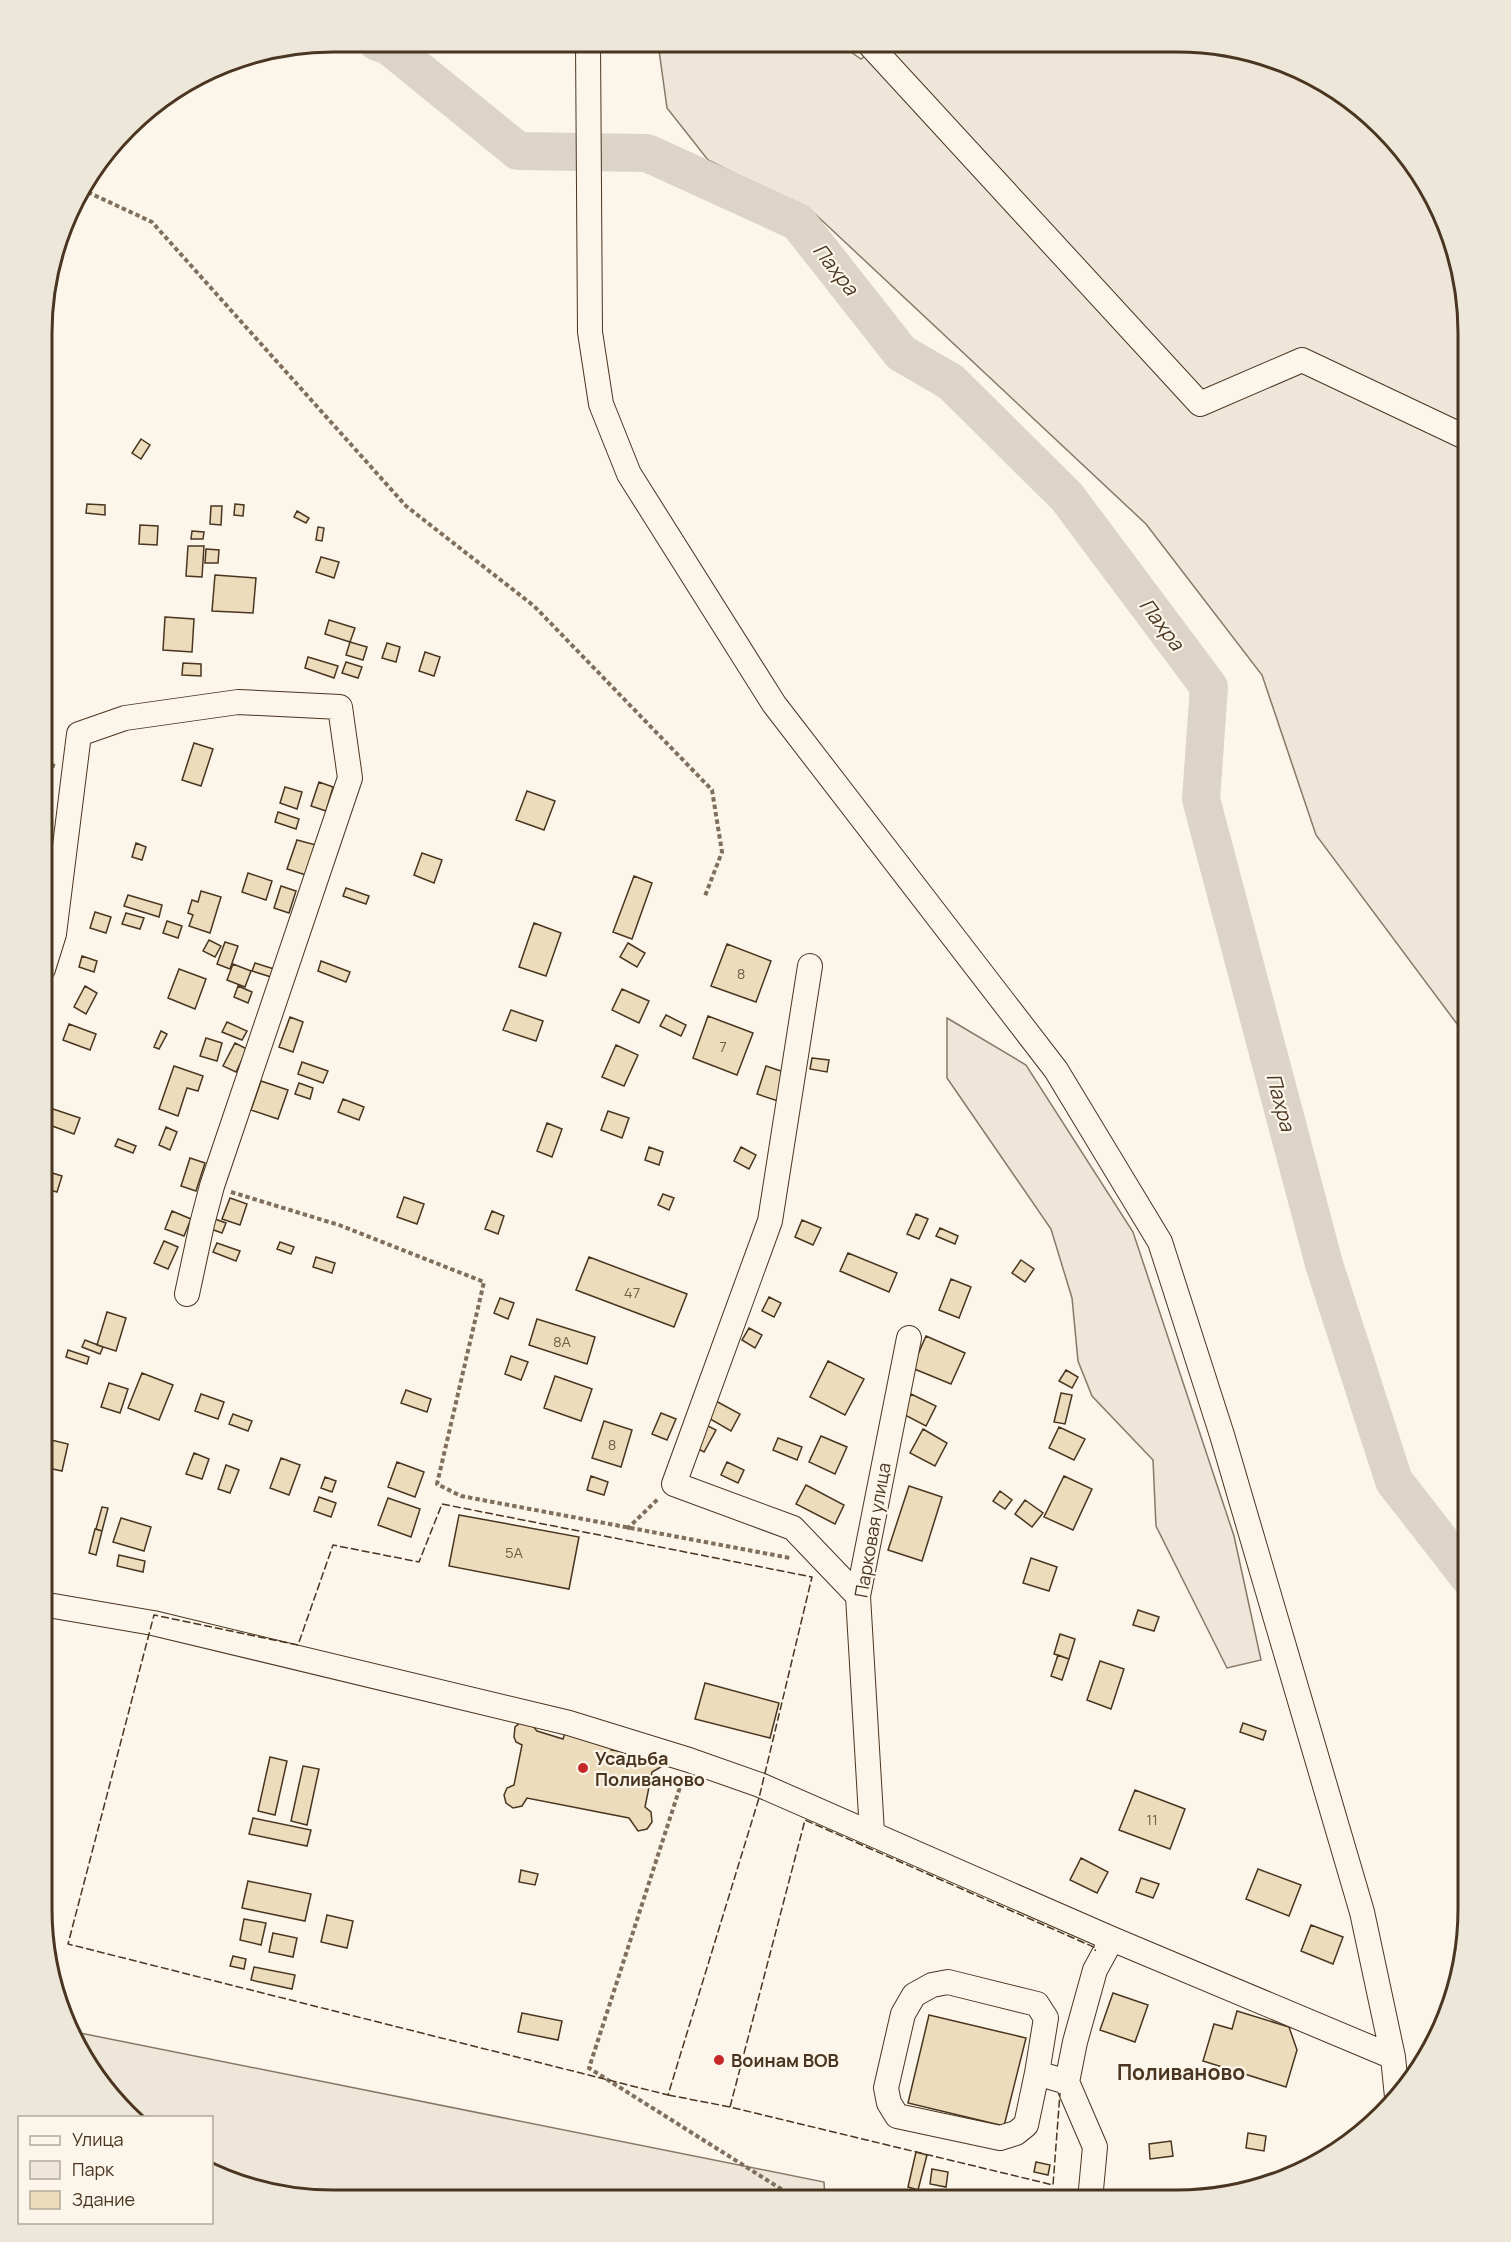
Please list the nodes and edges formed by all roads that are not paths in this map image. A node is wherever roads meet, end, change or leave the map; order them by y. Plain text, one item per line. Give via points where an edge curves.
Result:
1 (588, 52) edge
2 (876, 52) edge
3 (1458, 434) edge
4 (52, 941) edge
5 (810, 966) dead end
6 (187, 1294) dead end
7 (909, 1338) dead end
8 (858, 1596) junction
9 (52, 1606) edge
10 (872, 1833) junction
11 (1112, 1939) junction
12 (1393, 2057) junction
13 (1037, 2073) junction
14 (1398, 2081) edge
15 (1067, 2082) junction
16 (1091, 2190) edge

1 - 12 street via 590,332 601,405 629,474 774,704 1056,1070 1160,1242 1222,1434 1362,1912
2 - 3 street via 1200,404 1302,360
4 - 6 street via 79,734 125,718 238,702 340,707 350,778 212,1186
5 - 8 street via 770,1221 674,1484 793,1528
7 - 8 street, Парковая улица
8 - 10 street, Парковая улица
9 - 10 street via 153,1623 558,1720 760,1785
10 - 11 street
11 - 12 street
11 - 15 street via 1095,1970
12 - 14 street
13 - 13 street via 1046,2018 1037,2004 948,1982 914,1995 903,2014 886,2088 897,2116 1000,2138 1026,2126
13 - 15 street
15 - 16 street via 1095,2147

